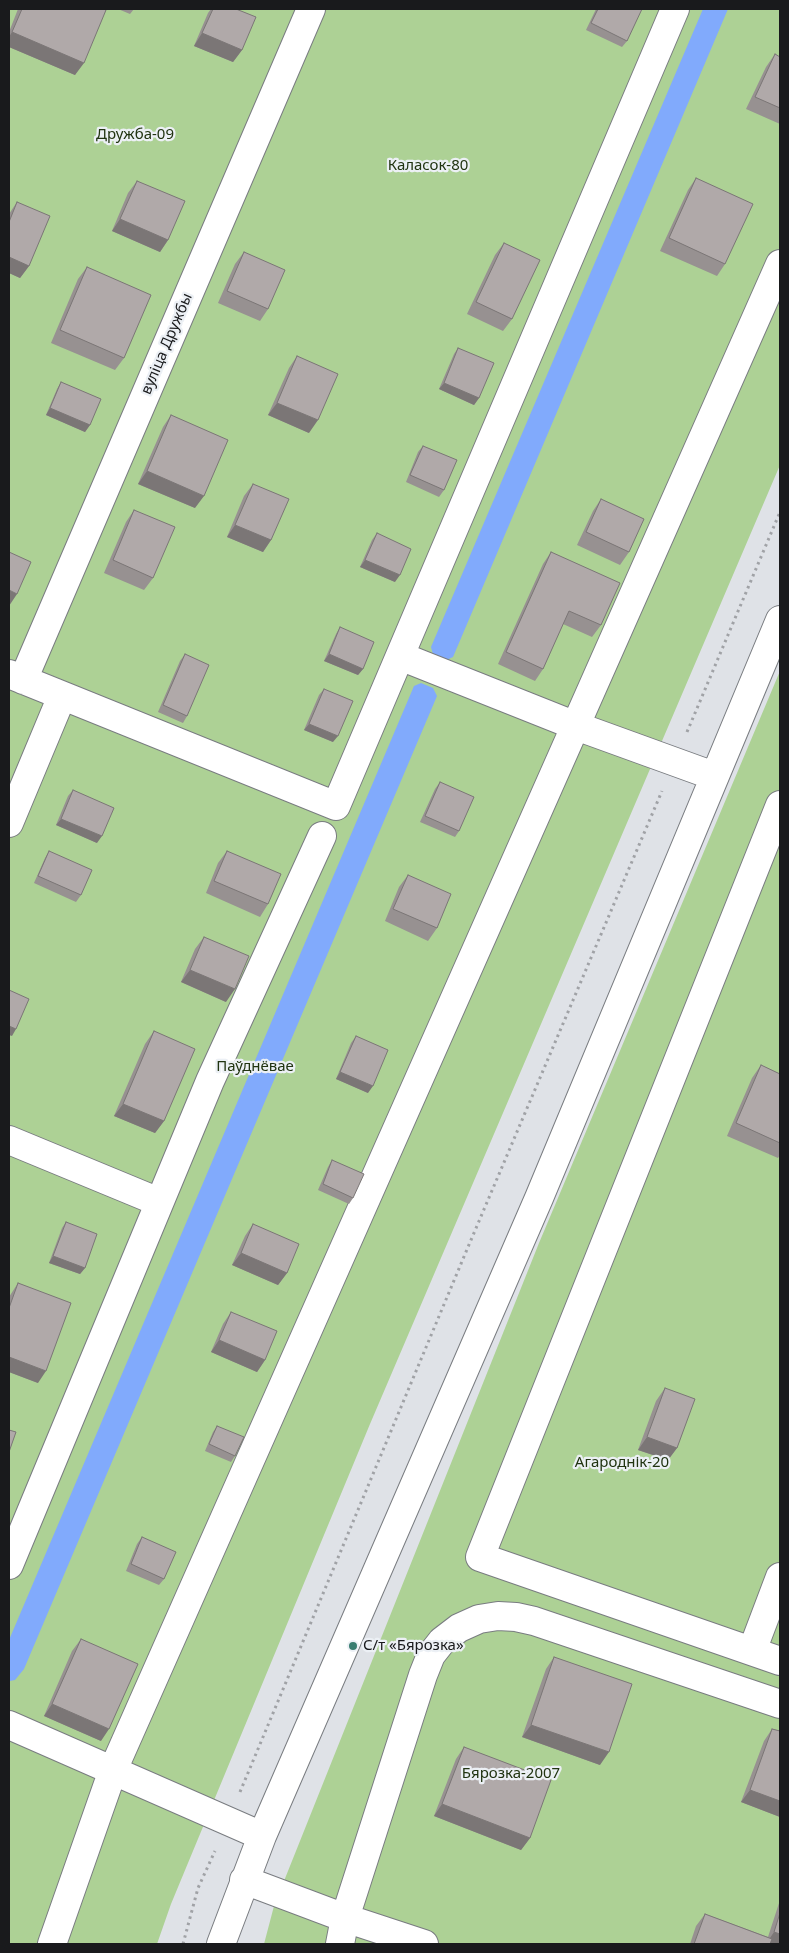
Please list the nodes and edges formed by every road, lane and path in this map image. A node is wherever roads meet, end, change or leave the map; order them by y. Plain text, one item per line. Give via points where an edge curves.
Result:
1 (311, 9) edge
2 (675, 9) edge
3 (780, 264) edge
4 (780, 512) edge
5 (780, 620) edge
6 (400, 656) junction
7 (16, 677) edge
8 (62, 696) junction
9 (576, 726) junction
10 (674, 762) junction
11 (714, 776) junction
12 (780, 805) edge
13 (9, 823) edge
14 (322, 836) dead end
15 (9, 1140) edge
16 (159, 1202) junction
17 (9, 1565) edge
18 (780, 1577) edge
19 (752, 1651) junction
20 (780, 1661) edge
21 (780, 1704) edge
22 (9, 1725) edge
23 (113, 1770) junction
24 (228, 1821) junction
25 (262, 1836) junction
26 (244, 1880) junction
27 (345, 1918) junction
28 (52, 1944) edge
29 (183, 1944) edge
30 (221, 1944) edge
31 (340, 1944) edge
32 (424, 1944) edge

1 - 7 street, вуліца Дружбы
2 - 6 street
3 - 9 street
4 - 10 path
5 - 11 street
6 - 8 street via 336,806
6 - 9 street
7 - 8 street
8 - 13 street
9 - 10 street
9 - 23 street
10 - 11 street
10 - 24 path
11 - 25 street via 539,1198
12 - 19 street via 480,1557
14 - 16 street via 210,1081
15 - 16 street
16 - 17 street
18 - 19 street
19 - 20 street
21 - 27 street via 534,1621 498,1616 478,1619 459,1628 431,1655 423,1674
22 - 23 street
23 - 24 street
23 - 28 street
24 - 25 street
24 - 29 path via 198,1888
25 - 26 street
26 - 27 street
26 - 30 street
27 - 31 street
27 - 32 street

